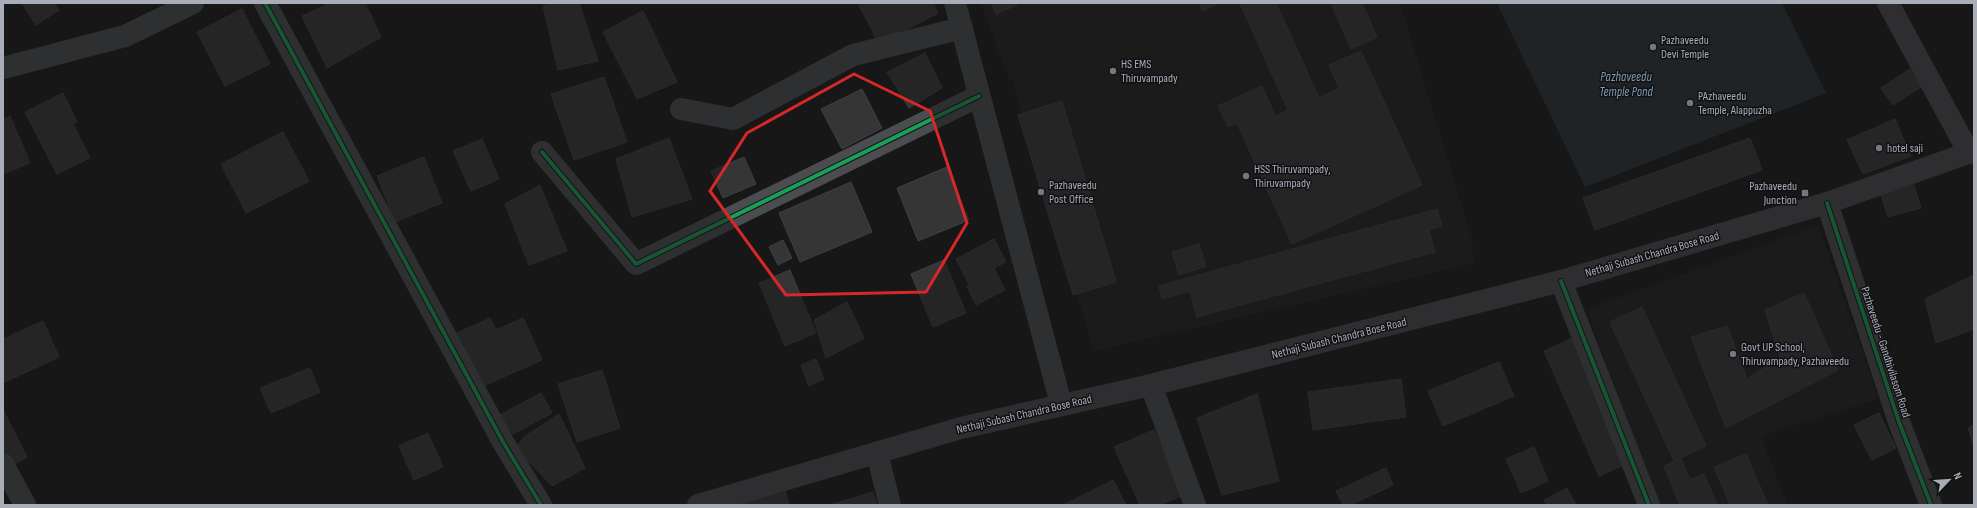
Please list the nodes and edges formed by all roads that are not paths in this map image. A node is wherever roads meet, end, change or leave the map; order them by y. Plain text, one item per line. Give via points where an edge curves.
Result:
1 (193, 3) edge
2 (265, 3) edge
3 (955, 3) edge
4 (1888, 3) edge
5 (962, 28) junction
6 (3, 68) edge
7 (979, 96) junction
8 (681, 109) dead end
9 (542, 152) dead end
10 (1972, 152) edge
11 (1827, 203) junction
12 (1561, 281) junction
13 (1151, 385) junction
14 (1062, 404) junction
15 (877, 453) junction
16 (3, 464) edge
17 (25, 505) edge
18 (541, 505) edge
19 (698, 505) edge
20 (890, 505) edge
21 (1195, 505) edge
22 (1649, 505) edge
23 (1931, 505) edge

1 - 6 street via 125,36
2 - 18 street via 499,435
3 - 5 street
4 - 10 main road
5 - 7 street
5 - 8 street via 853,55 733,119
7 - 9 street via 636,264
7 - 14 street
10 - 11 main road, Nethaji Subash Chandra Bose Road
11 - 12 main road, Nethaji Subash Chandra Bose Road
11 - 23 street, Pazhaveedu - Gandhivilasom Road via 1899,422
12 - 13 main road, Nethaji Subash Chandra Bose Road
12 - 22 street
13 - 14 main road, Nethaji Subash Chandra Bose Road
13 - 21 street
14 - 15 main road, Nethaji Subash Chandra Bose Road via 961,428
15 - 19 main road, Nethaji Subash Chandra Bose Road
15 - 20 street
16 - 17 street

